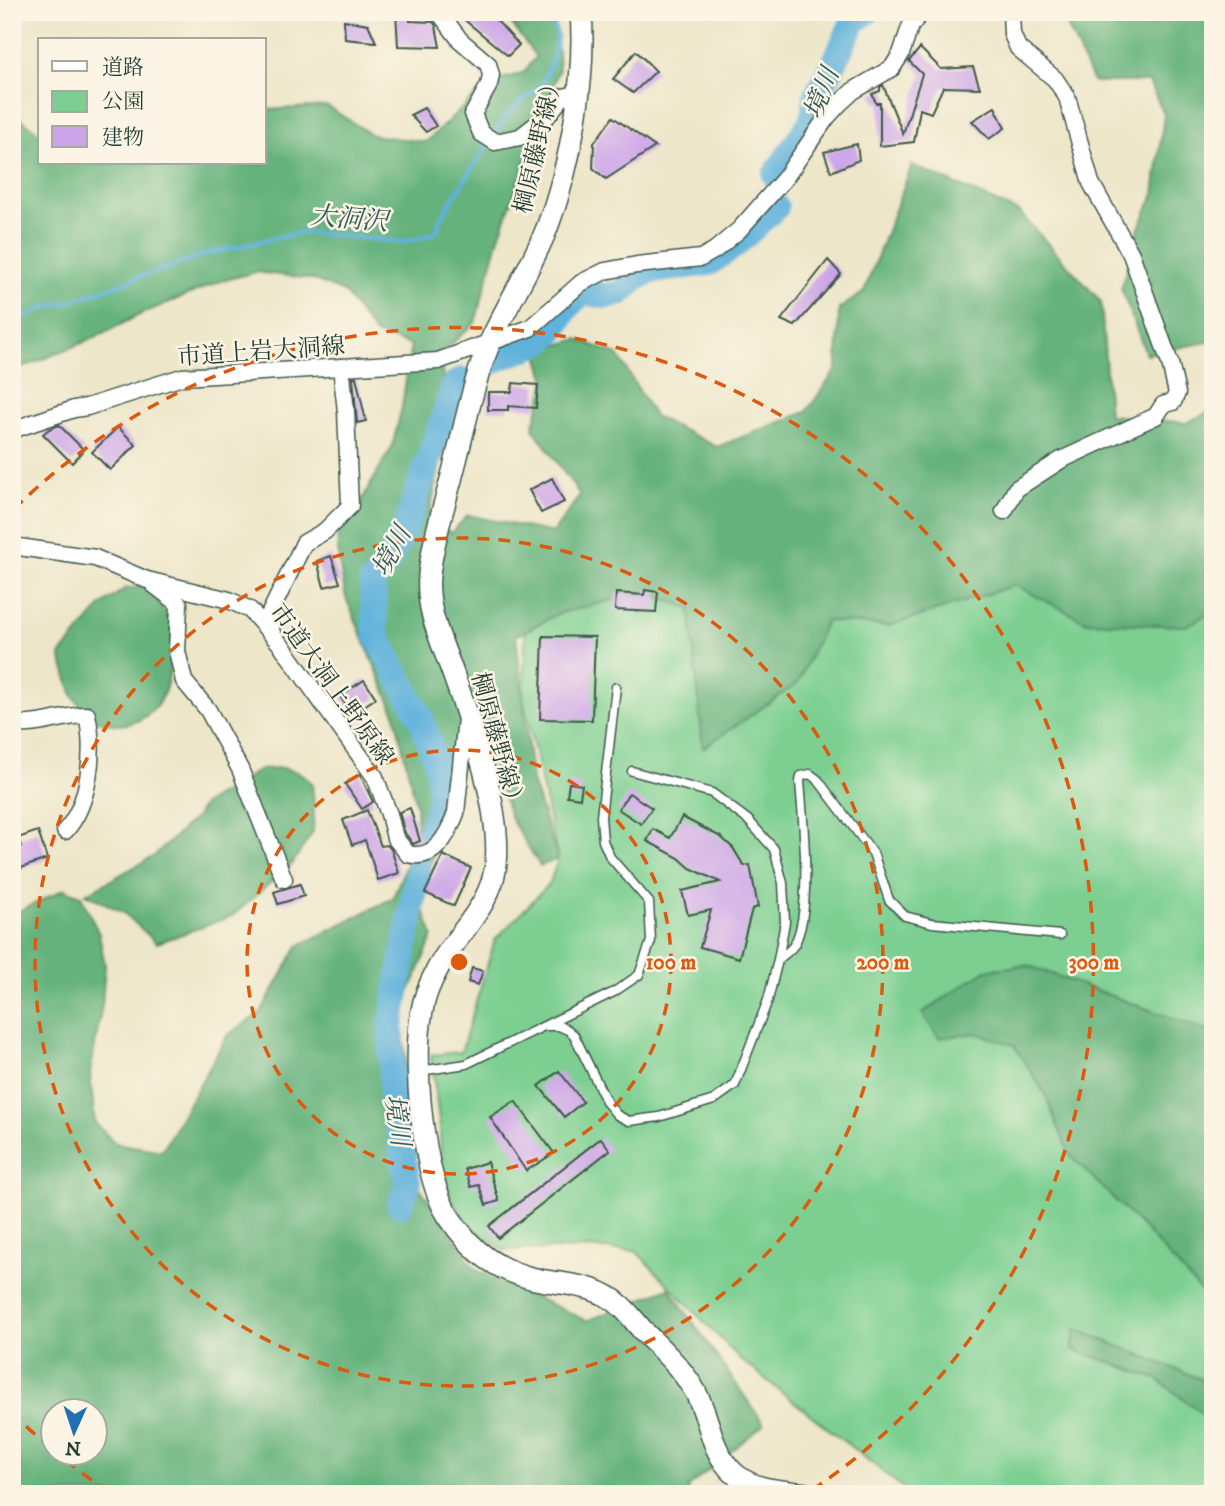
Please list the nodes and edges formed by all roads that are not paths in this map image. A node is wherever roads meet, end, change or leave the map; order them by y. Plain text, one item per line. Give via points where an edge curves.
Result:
1 (439, 12) edge
2 (581, 12) edge
3 (921, 12) edge
4 (1011, 12) edge
5 (578, 94) junction
6 (491, 340) junction
7 (341, 367) junction
8 (12, 430) edge
9 (1004, 511) dead end
10 (12, 546) edge
11 (147, 580) junction
12 (272, 634) junction
13 (617, 687) dead end
14 (467, 714) junction
15 (12, 723) edge
16 (632, 771) dead end
17 (65, 831) dead end
18 (284, 879) dead end
19 (1060, 935) dead end
20 (778, 960) junction
21 (544, 1026) junction
22 (420, 1071) junction
23 (806, 1494) edge

1 - 5 street via 460,40 488,64 489,85 473,114 481,133 495,142 520,137 562,97
2 - 5 main road, 棡原藤野線）
3 - 6 street, 市道上岩大洞線 via 892,68 839,103 785,178 715,250 701,258 605,271 581,283 530,328
4 - 9 street via 1018,48 1055,79 1067,97 1091,183 1131,254 1177,393 1156,416 1061,460 1016,489
5 - 6 main road, 棡原藤野線） via 547,227
6 - 7 street, 市道上岩大洞線 via 438,361
6 - 14 main road, 棡原藤野線） via 475,383 429,581 434,621
7 - 8 street, 市道上岩大洞線 via 182,377
7 - 12 street via 350,506 304,543 269,615
10 - 11 street, 市道大洞上野原線 via 94,558
11 - 12 street, 市道大洞上野原線 via 241,604
11 - 18 street via 180,604 177,651 184,681 208,710 240,769
12 - 14 street, 市道大洞上野原線 via 375,777 395,838 408,854 433,851 452,824
13 - 21 lane via 601,817 603,841 610,857 649,902 651,941 639,975
14 - 22 main road, 棡原藤野線） via 492,809 496,863 483,904 440,963 426,993 419,1026
15 - 17 street via 87,715 91,732 88,773 81,805
16 - 20 lane via 712,793 748,820 774,849 783,883 785,922
19 - 20 lane via 932,923 905,916 889,900 873,853 810,774 801,776 800,782 805,884 801,924 793,946
20 - 21 lane via 768,1000 735,1085 714,1100 659,1117 629,1121 617,1115 574,1035 559,1026
21 - 22 lane via 466,1064
22 - 23 main road, 棡原藤野線） via 431,1177 447,1214 465,1238 499,1267 596,1290 620,1305 685,1374 702,1405 719,1454 730,1469 756,1487

